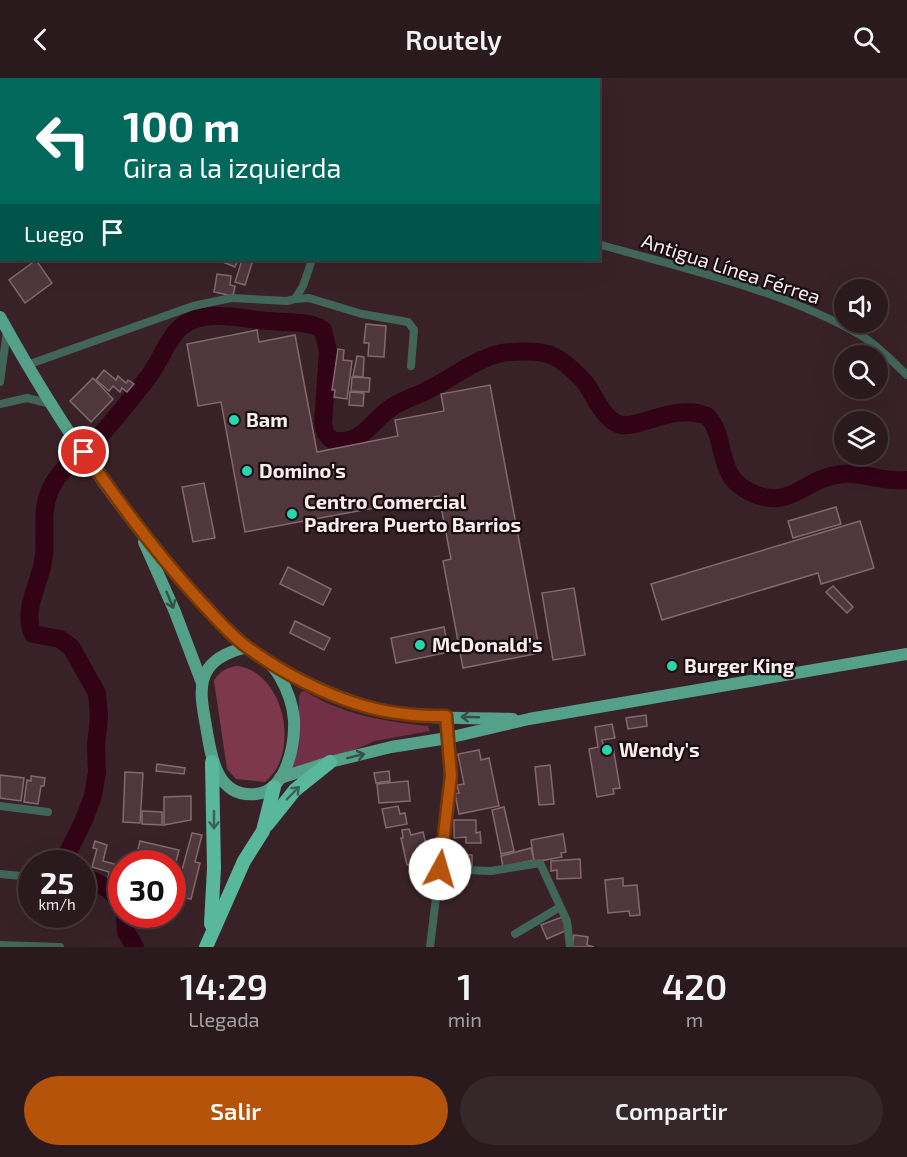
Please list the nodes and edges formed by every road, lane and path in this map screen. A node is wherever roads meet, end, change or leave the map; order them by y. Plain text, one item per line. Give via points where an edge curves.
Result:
1 (600, 245) edge
2 (312, 261) edge
3 (295, 299) junction
4 (0, 317) edge
5 (7, 330) junction
6 (27, 365) junction
7 (411, 366) dead end
8 (907, 375) edge
9 (0, 382) edge
10 (0, 404) edge
11 (51, 404) junction
12 (138, 527) junction
13 (247, 647) junction
14 (907, 654) edge
15 (272, 664) junction
16 (202, 683) junction
17 (446, 716) junction
18 (529, 719) junction
19 (447, 738) junction
20 (212, 762) junction
21 (330, 762) junction
22 (277, 782) junction
23 (0, 806) edge
24 (48, 812) dead end
25 (263, 831) junction
26 (440, 869) junction
27 (0, 874) edge
28 (18, 876) edge
29 (560, 907) junction
30 (515, 933) dead end
31 (208, 941) edge
32 (0, 945) edge
33 (60, 947) edge
34 (430, 947) edge
35 (570, 947) edge

1 - 8 street, Antigua Línea Férrea via 818,314 864,337
2 - 3 street
3 - 6 street via 231,298 193,306
3 - 7 street via 309,298 362,314 408,322 414,330
4 - 5 main road
5 - 6 main road
5 - 9 street
6 - 11 main road
10 - 11 street via 27,399
11 - 12 main road
12 - 13 main road via 190,590
12 -> 16 main road
13 - 15 main road
13 - 16 main road via 221,656 208,668
14 - 18 main road
15 - 17 main road via 318,689 374,708
15 - 22 main road via 288,695 294,718 290,756
16 - 20 main road
18 -> 17 main road
17 - 19 street
18 - 19 main road
21 -> 19 main road
19 - 26 street via 451,775
20 - 22 main road via 221,778 237,791 264,793
20 -> 31 highway via 214,868
21 - 22 main road
25 -> 21 highway via 295,790
22 - 25 highway
23 - 24 street
25 - 31 highway via 244,861
26 - 29 street via 491,871 540,863
26 - 34 street
27 - 28 street
29 - 30 street
29 - 35 street via 567,921
32 - 33 street

